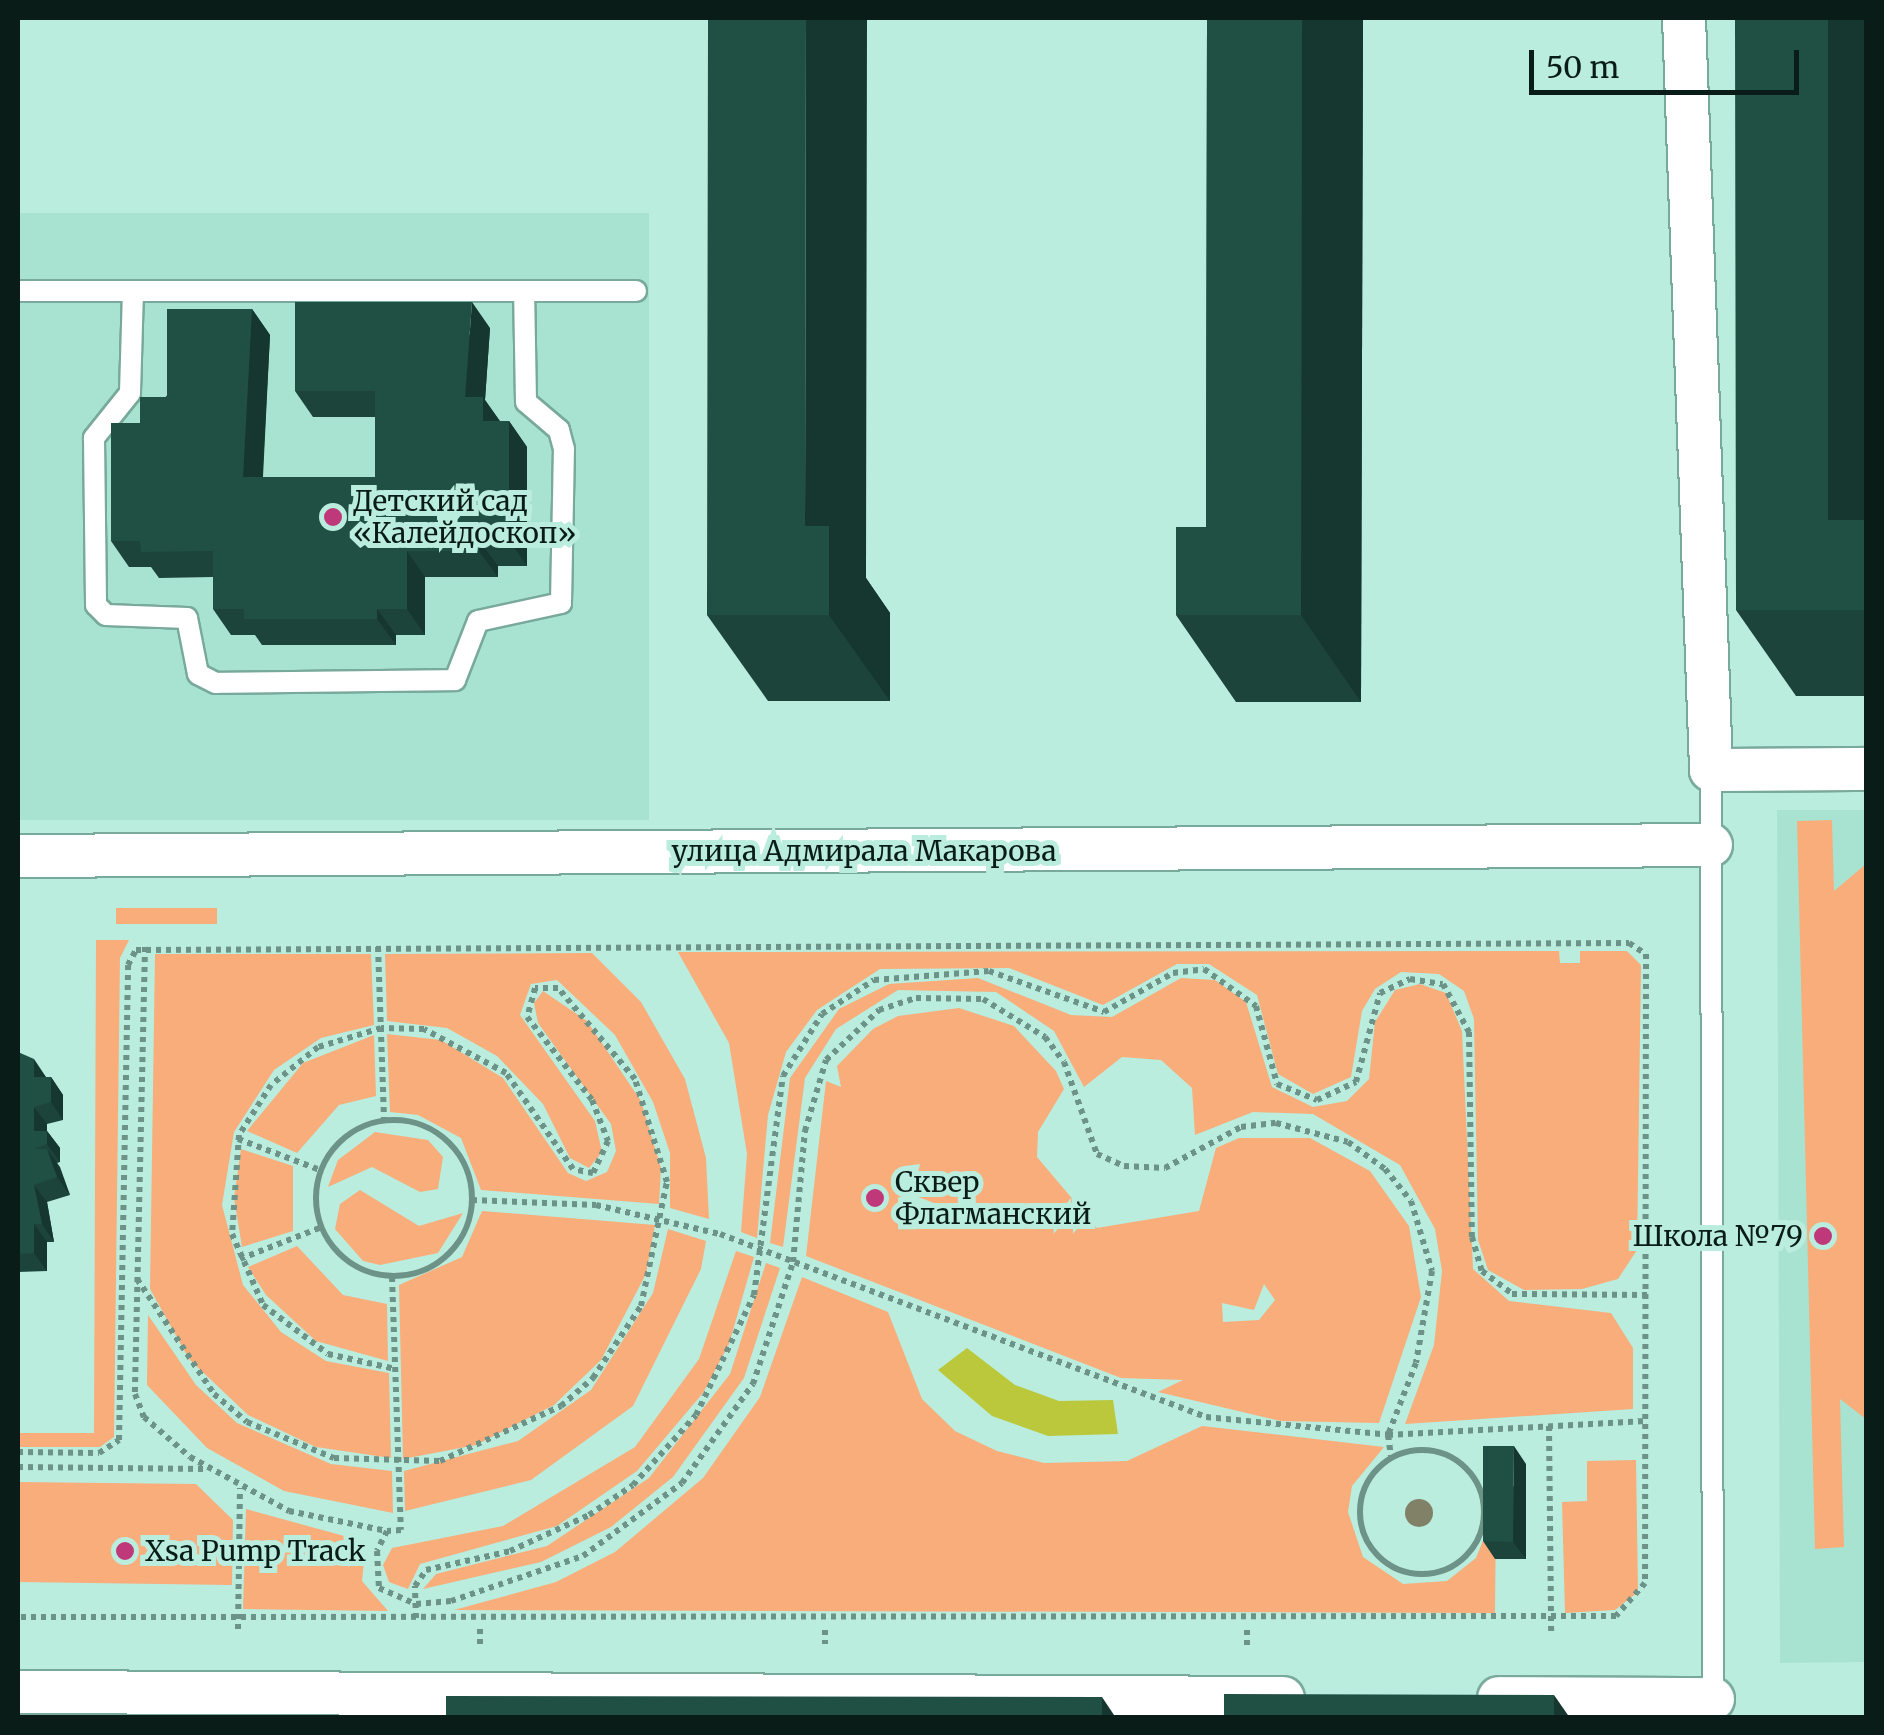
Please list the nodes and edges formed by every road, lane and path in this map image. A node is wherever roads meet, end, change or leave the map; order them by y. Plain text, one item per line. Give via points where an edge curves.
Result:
1 (1684, 18) edge
2 (18, 291) edge
3 (133, 291) junction
4 (524, 291) junction
5 (636, 291) dead end
6 (1866, 769) edge
7 (1711, 770) junction
8 (1711, 845) junction
9 (18, 856) edge
10 (145, 947) junction
11 (378, 947) junction
12 (381, 1028) junction
13 (384, 1120) junction
14 (238, 1139) junction
15 (321, 1170) junction
16 (472, 1200) junction
17 (663, 1217) junction
18 (322, 1227) junction
19 (762, 1250) junction
20 (240, 1259) junction
21 (793, 1262) junction
22 (392, 1277) junction
23 (137, 1278) junction
24 (1647, 1295) junction
25 (395, 1368) junction
26 (1646, 1421) junction
27 (1548, 1426) junction
28 (1388, 1435) junction
29 (18, 1452) edge
30 (1391, 1458) junction
31 (399, 1465) junction
32 (18, 1466) edge
33 (208, 1469) junction
34 (240, 1488) junction
35 (387, 1530) junction
36 (416, 1604) junction
37 (18, 1617) edge
38 (238, 1617) junction
39 (416, 1618) junction
40 (1551, 1620) junction
41 (238, 1629) dead end
42 (480, 1629) dead end
43 (825, 1630) dead end
44 (1247, 1630) dead end
45 (1551, 1631) dead end
46 (825, 1644) dead end
47 (480, 1646) dead end
48 (1247, 1646) dead end
49 (18, 1692) edge
50 (1326, 1698) edge
51 (1446, 1698) edge
52 (1686, 1705) edge
53 (455, 1706) edge
54 (1222, 1707) edge

1 - 7 street
2 - 3 lane
3 - 4 lane
3 - 4 lane via 130,393 94,438 96,605 106,615 187,618 205,681 292,682 455,680 478,621 562,603 564,448 559,430 526,402
4 - 5 lane
6 - 7 street
7 - 8 lane
8 - 9 street, улица Адмирала Макарова
8 - 52 lane
10 - 11 path
10 - 23 path
10 - 29 path via 128,965 119,1440 99,1453
11 - 12 path
11 - 24 path via 1629,943 1649,967
12 - 13 path
12 - 14 path via 289,1066
12 - 17 path via 424,1030 476,1050 534,1102 573,1169 593,1173 608,1141 592,1100 526,1018 535,988 558,988 636,1079 662,1151
13 - 15 path via 336,1144
13 - 16 path via 430,1127 450,1142
14 - 15 path
14 - 20 path via 228,1194
15 - 18 path
16 - 17 path
16 - 22 path via 447,1256
17 - 19 path
17 - 31 path via 640,1306 593,1378 523,1431
18 - 20 path
18 - 22 path via 348,1262
19 - 21 path
19 - 24 path via 783,1076 822,1014 874,980 989,971 1104,1012 1173,973 1204,969 1256,1006 1277,1084 1317,1100 1356,1082 1380,994 1426,978 1457,995 1470,1032 1472,1236 1482,1271 1512,1294
19 - 36 path via 740,1338 664,1454 633,1485 548,1536 426,1570
20 - 25 path via 264,1305 290,1331 328,1354
21 - 28 path via 1206,1417
21 - 28 path via 806,1131 826,1060 878,1010 916,998 983,1000 1045,1037 1064,1062 1098,1154 1124,1166 1165,1168 1241,1127 1276,1122 1348,1142 1385,1169 1411,1200 1432,1271 1416,1363
21 - 36 path via 753,1384 682,1482 583,1556 525,1581
22 - 25 path
23 - 31 path via 186,1365 247,1422 334,1458
23 - 33 path via 135,1394 144,1417
24 - 26 path
25 - 31 path
26 - 27 path
26 - 40 path via 1641,1598 1616,1616
27 - 28 path
27 - 40 path
28 - 30 path
30 - 30 path via 1451,1456 1480,1485 1484,1526 1463,1560 1424,1575 1370,1548 1359,1508
31 - 35 path via 401,1530
32 - 33 path
33 - 34 path
34 - 35 path via 289,1511
34 - 38 path
35 - 36 path via 373,1572 393,1598
36 - 39 path
37 - 38 path
38 - 39 path
38 - 41 path
39 - 40 path
40 - 45 path
42 - 47 path
43 - 46 path
44 - 48 path
49 - 53 street
50 - 54 street
51 - 52 street
53 - 54 street

